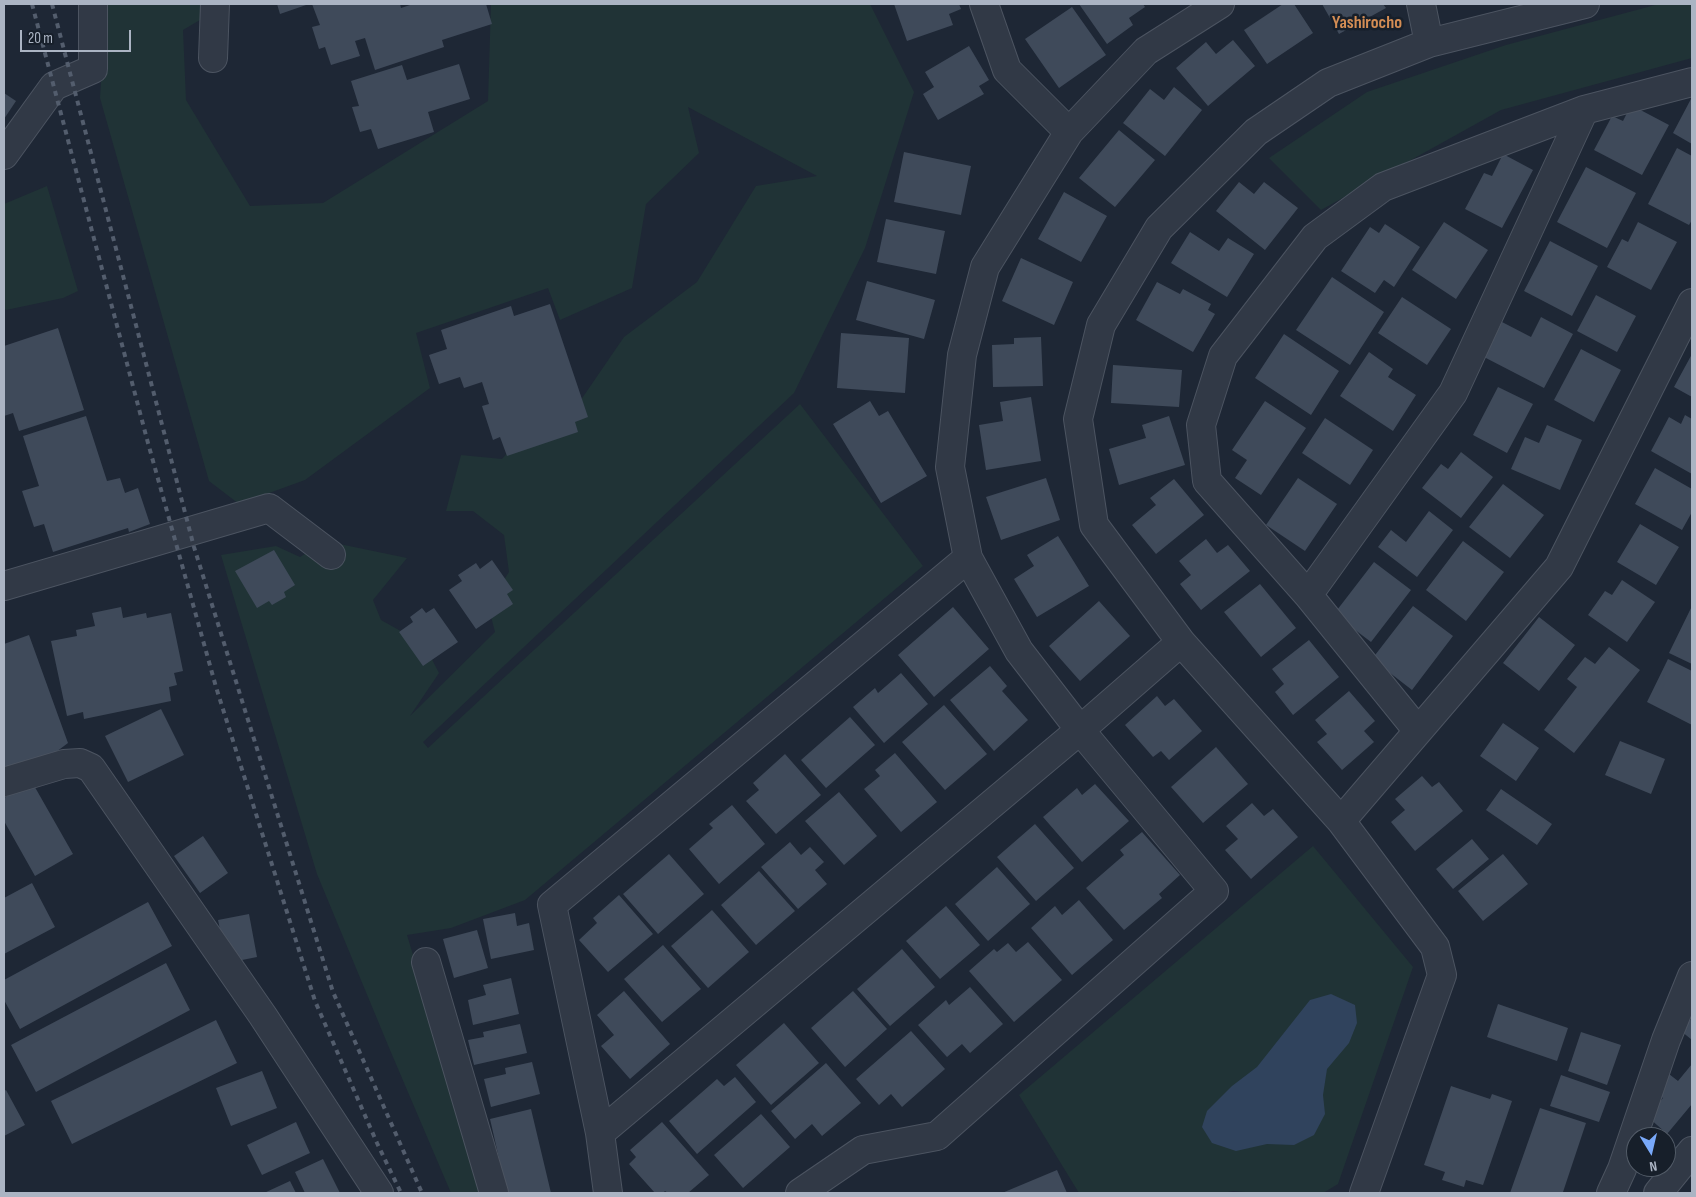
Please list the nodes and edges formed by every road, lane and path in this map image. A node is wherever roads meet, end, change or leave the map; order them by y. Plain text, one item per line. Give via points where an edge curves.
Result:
1 (93, 4) edge
2 (215, 4) edge
3 (984, 4) edge
4 (1220, 4) edge
5 (1421, 4) edge
6 (1585, 4) edge
7 (1430, 42) junction
8 (213, 58) dead end
9 (1692, 82) edge
10 (1584, 110) junction
11 (1069, 132) junction
12 (4, 155) edge
13 (1692, 303) edge
14 (331, 555) dead end
15 (968, 558) junction
16 (4, 586) edge
17 (1308, 595) junction
18 (1181, 642) junction
19 (1080, 730) junction
20 (1418, 731) junction
21 (4, 782) edge
22 (1341, 821) junction
23 (426, 962) dead end
24 (1692, 976) edge
25 (600, 1133) junction
26 (1692, 1151) edge
27 (380, 1193) edge
28 (494, 1193) edge
29 (608, 1193) edge
30 (800, 1193) edge
31 (1364, 1193) edge
32 (1611, 1193) edge
33 (1658, 1193) edge

1 - 12 street via 93,69 54,86
2 - 8 street
3 - 11 street via 1007,70
4 - 11 street via 1146,51
5 - 7 street
6 - 7 street
7 - 18 street via 1328,84 1256,132 1159,228 1101,325 1078,419 1094,525
9 - 10 street
10 - 17 street via 1453,393
10 - 17 street via 1383,187 1315,237 1223,356 1201,424 1208,481
11 - 15 street via 985,267 962,355 950,467
13 - 20 street via 1559,567
14 - 16 street via 268,508
15 - 19 street via 1018,651
15 - 25 street via 552,905
17 - 20 street
18 - 19 street
18 - 22 street
19 - 25 street
19 - 30 street via 1214,891 937,1136 863,1150
20 - 22 street
21 - 27 street via 64,764 80,763 91,768 263,1016
22 - 31 street via 1435,947 1442,974
23 - 28 street
24 - 32 street
25 - 29 street
26 - 33 street

